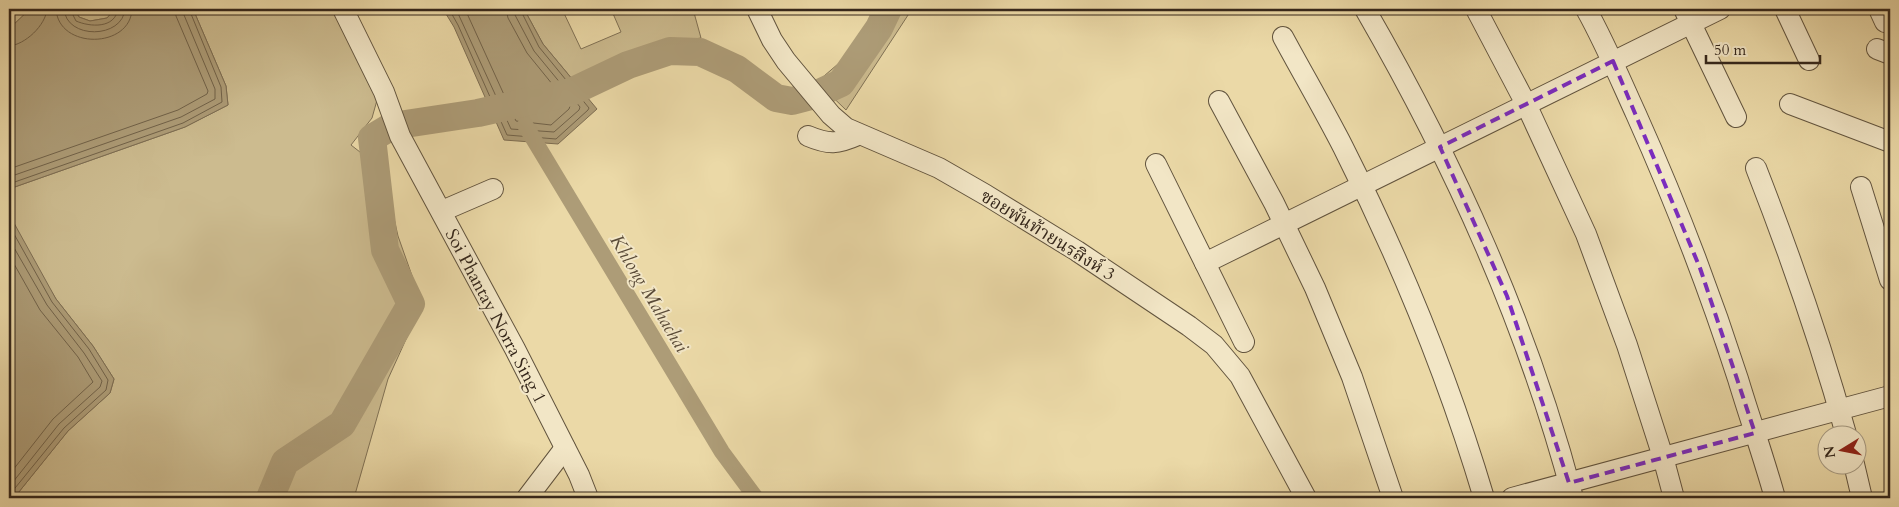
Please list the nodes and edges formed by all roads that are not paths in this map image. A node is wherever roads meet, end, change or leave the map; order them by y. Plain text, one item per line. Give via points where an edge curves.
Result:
1 (343, 9) edge
2 (757, 9) edge
3 (1365, 9) edge
4 (1476, 9) edge
5 (1586, 9) edge
6 (1720, 9) edge
7 (1785, 9) edge
8 (1688, 16) edge
9 (1283, 38) dead end
10 (1809, 60) dead end
11 (1613, 62) junction
12 (1219, 102) dead end
13 (1526, 104) junction
14 (1790, 104) dead end
15 (1736, 117) dead end
16 (858, 135) junction
17 (808, 136) dead end
18 (1890, 142) edge
19 (1440, 147) junction
20 (1156, 164) dead end
21 (1756, 168) dead end
22 (1361, 186) junction
23 (1861, 187) dead end
24 (492, 189) dead end
25 (442, 211) junction
26 (1284, 224) junction
27 (1205, 263) junction
28 (1890, 280) edge
29 (1244, 342) dead end
30 (1890, 396) edge
31 (1839, 410) junction
32 (1843, 424) edge
33 (1755, 432) junction
34 (565, 448) junction
35 (1663, 458) junction
36 (1856, 474) edge
37 (1571, 491) edge
38 (527, 498) edge
39 (588, 498) edge
40 (1306, 498) edge
41 (1393, 498) edge
42 (1484, 498) edge
43 (1512, 498) edge
44 (1674, 498) edge
45 (1775, 498) edge
46 (1862, 498) edge

1 - 25 street, Soi Phantay Norra Sing 1 via 384,92 400,136
2 - 16 street, ซอยพันท้ายนรสิงห์ 3 via 772,40 805,85 831,115
3 - 19 street
4 - 13 street
5 - 11 street
6 - 8 street
7 - 10 street
8 - 11 street
8 - 15 street
9 - 22 street
11 - 13 street
11 - 33 street via 1700,268
12 - 26 street
13 - 19 street
13 - 35 street via 1586,234 1627,344
14 - 18 street
16 - 17 street via 831,143
16 - 40 street, ซอยพันท้ายนรสิงห์ 3 via 939,168 986,195 1077,251 1214,344 1240,376
19 - 22 street
19 - 37 street via 1507,296
20 - 27 street
21 - 31 street via 1800,286
22 - 26 street
22 - 42 street via 1418,308 1468,443
23 - 28 street
24 - 25 street
25 - 34 street, Soi Phantay Norra Sing 1
26 - 27 street
26 - 41 street via 1352,377
27 - 29 street
30 - 31 street
31 - 32 street
31 - 33 street
33 - 35 street
33 - 45 street
34 - 38 street
34 - 39 street, Soi Phantay Norra Sing 1
35 - 37 street
35 - 44 street
36 - 46 street
37 - 43 street

